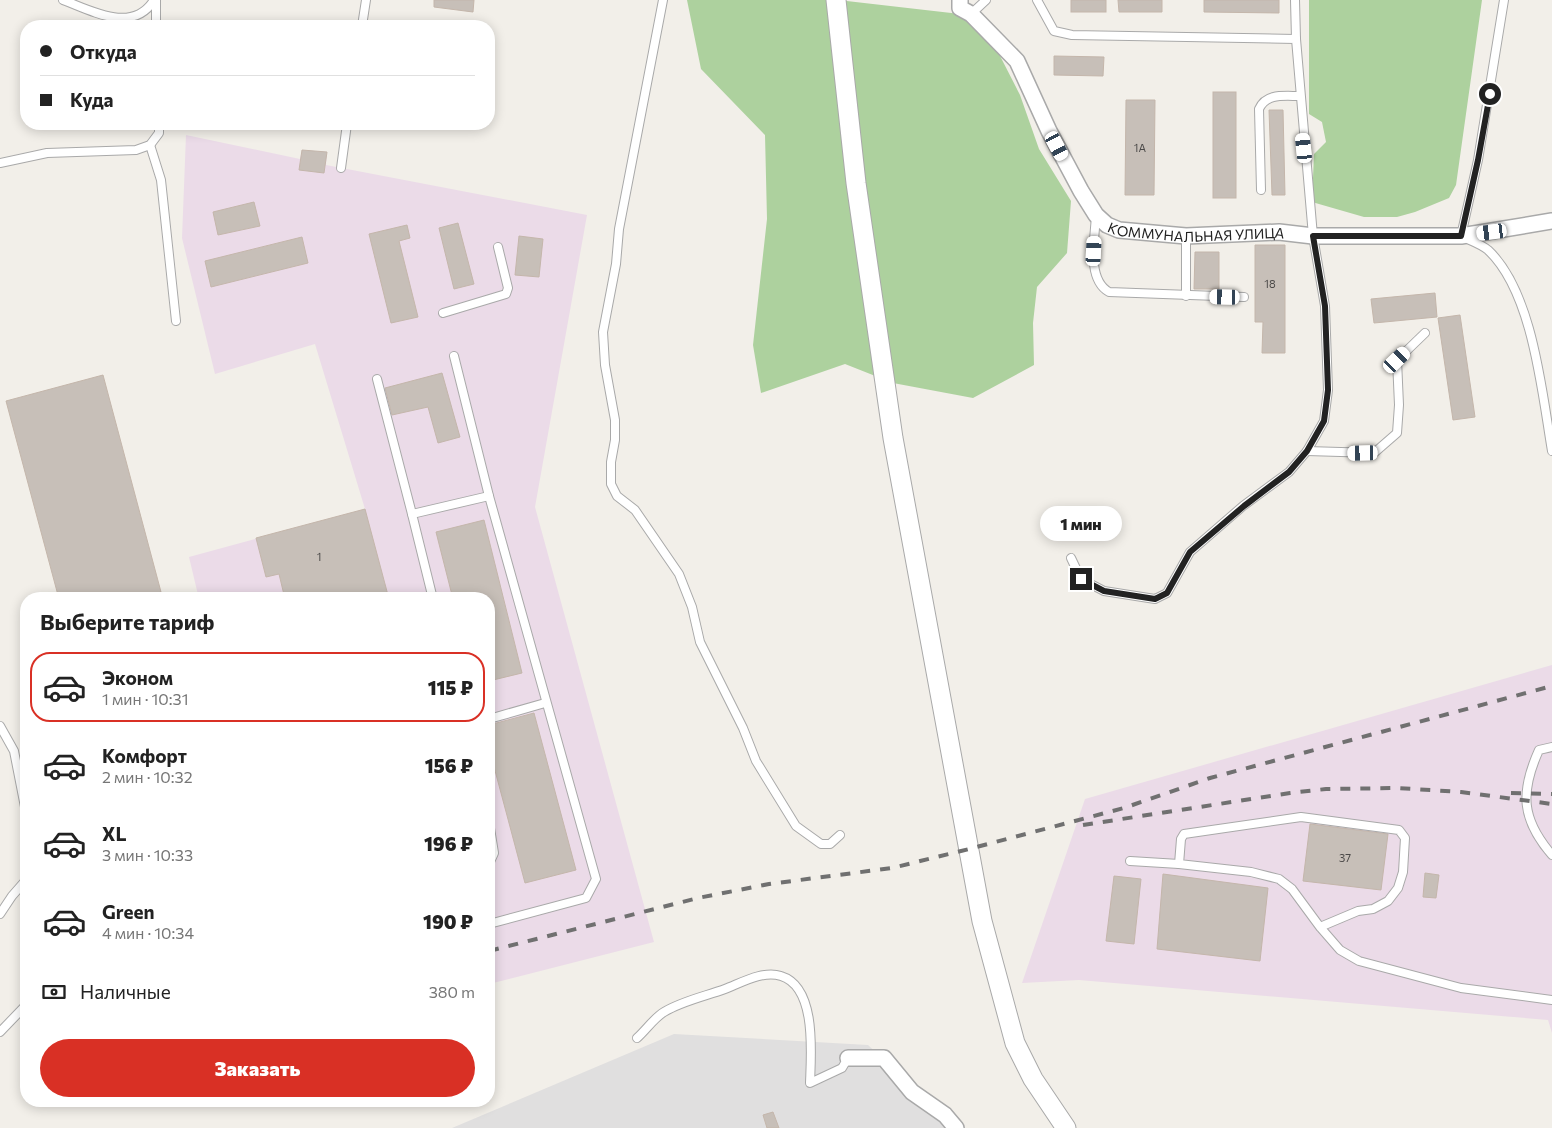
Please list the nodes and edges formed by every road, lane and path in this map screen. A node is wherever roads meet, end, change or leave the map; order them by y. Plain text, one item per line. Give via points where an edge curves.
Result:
1 (63, 0) edge
2 (155, 0) edge
3 (366, 0) edge
4 (663, 0) edge
5 (836, 0) edge
6 (986, 0) edge
7 (1037, 0) edge
8 (1295, 0) edge
9 (1504, 0) edge
10 (964, 7) edge
11 (156, 20) edge
12 (363, 20) edge
13 (1296, 39) junction
14 (1299, 96) junction
15 (159, 130) edge
16 (346, 130) edge
17 (150, 145) junction
18 (0, 164) edge
19 (341, 168) dead end
20 (1261, 190) dead end
21 (1096, 215) junction
22 (1552, 221) edge
23 (1186, 236) junction
24 (1313, 236) junction
25 (1461, 236) junction
26 (498, 247) dead end
27 (1186, 296) junction
28 (1244, 297) dead end
29 (443, 314) dead end
30 (176, 321) dead end
31 (1425, 333) dead end
32 (454, 356) dead end
33 (377, 379) dead end
34 (1307, 451) junction
35 (1552, 451) edge
36 (489, 496) junction
37 (412, 514) junction
38 (1072, 558) dead end
39 (431, 592) edge
40 (545, 703) junction
41 (495, 717) edge
42 (0, 726) edge
43 (1552, 748) edge
44 (20, 782) edge
45 (840, 835) dead end
46 (1552, 855) edge
47 (1130, 861) dead end
48 (1179, 864) junction
49 (20, 887) edge
50 (0, 914) edge
51 (495, 922) edge
52 (1320, 927) junction
53 (1552, 1000) edge
54 (20, 1011) edge
55 (0, 1032) edge
56 (637, 1038) dead end
57 (848, 1058) joint
58 (956, 1128) edge
59 (1066, 1128) edge

1 - 2 lane via 99,14 128,18 148,10
2 - 11 lane
3 - 12 lane
4 - 45 lane via 603,332 615,420 611,484 617,496 635,510 679,574 692,607 700,642 756,761 796,826 821,844 830,844
5 - 59 street via 856,183 894,438 982,921 1014,1043
6 - 10 lane
7 - 13 lane via 1054,31 1072,35
8 - 13 lane
9 - 25 lane via 1478,160
10 - 21 street, КОММУНАЛЬНАЯ УЛИЦА via 1016,61 1049,131
13 - 14 lane
14 - 20 lane via 1268,98 1259,109
14 - 24 lane
15 - 17 lane
16 - 19 lane
17 - 18 lane via 136,150 47,153
17 - 30 lane via 161,180
21 - 23 street, КОММУНАЛЬНАЯ УЛИЦА via 1119,230
21 - 27 lane via 1095,272 1103,289 1114,294
22 - 25 street, КОММУНАЛЬНАЯ УЛИЦА
23 - 24 street, КОММУНАЛЬНАЯ УЛИЦА via 1280,232
23 - 27 lane
24 - 25 street, КОММУНАЛЬНАЯ УЛИЦА
24 - 34 lane via 1325,306 1328,390 1324,421
25 - 35 lane via 1487,249 1505,272 1522,307 1535,350
26 - 29 lane via 508,288 506,294
27 - 28 lane
31 - 34 lane via 1397,360 1397,434 1374,453
32 - 36 lane
33 - 37 lane
34 - 38 lane via 1289,472 1190,552 1167,593 1155,599 1104,591 1081,579
36 - 37 lane
36 - 40 lane
37 - 39 lane
40 - 41 lane
40 - 51 lane via 596,879 586,898
42 - 44 lane via 14,751
43 - 46 lane via 1539,750 1524,793 1537,837
47 - 48 lane
48 - 52 lane via 1251,872 1279,879 1292,889
48 - 52 lane via 1181,838 1190,832 1301,817 1399,830 1405,838 1405,852 1400,880 1393,895 1373,909 1358,910
49 - 50 lane
52 - 53 lane via 1340,950 1359,961 1461,988
54 - 55 lane
56 - 57 lane via 664,1012 681,1004 762,976 780,976 804,997 810,1037 810,1083 842,1068
57 - 58 street via 884,1058 912,1092 946,1115

